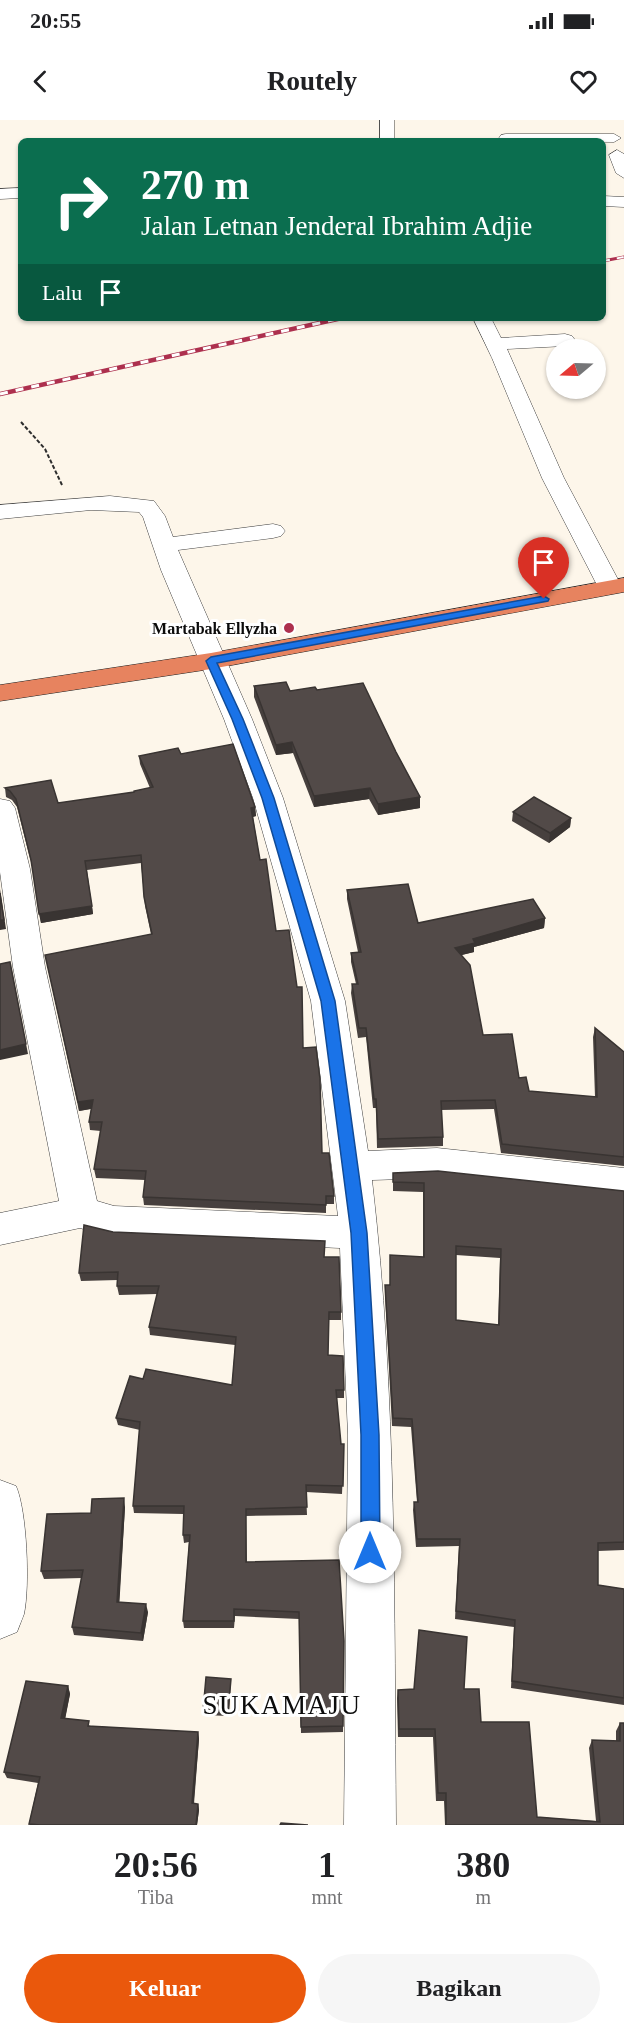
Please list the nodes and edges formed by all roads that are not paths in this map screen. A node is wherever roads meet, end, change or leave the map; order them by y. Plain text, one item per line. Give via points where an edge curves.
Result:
1 (387, 120) edge
2 (546, 120) edge
3 (387, 138) edge
4 (552, 138) edge
5 (606, 138) edge
6 (614, 138) dead end
7 (615, 155) edge
8 (624, 173) edge
9 (18, 193) edge
10 (0, 194) edge
11 (606, 201) edge
12 (624, 202) edge
13 (484, 321) edge
14 (546, 341) edge
15 (495, 344) junction
16 (0, 512) edge
17 (273, 531) dead end
18 (164, 545) junction
19 (617, 586) edge
20 (211, 661) junction
21 (0, 693) edge
22 (0, 808) edge
23 (7, 871) edge
24 (352, 1166) junction
25 (624, 1184) edge
26 (80, 1212) junction
27 (0, 1229) edge
28 (359, 1233) junction
29 (0, 1501) edge
30 (0, 1614) edge
31 (370, 1825) edge

1 - 3 street
2 - 4 street
5 - 6 street
7 - 8 street
9 - 10 street
11 - 12 street
13 - 15 street
14 - 15 street
15 - 19 street via 553,478
16 - 18 street via 71,505 146,506 154,516
17 - 18 street
18 - 20 street
19 - 20 highway
20 - 21 highway
20 - 24 street via 268,798 328,1001
22 - 23 street
23 - 26 street
24 - 25 street via 437,1163
24 - 28 street
26 - 27 street
26 - 28 street via 114,1222
28 - 31 street via 370,1435
29 - 30 street

